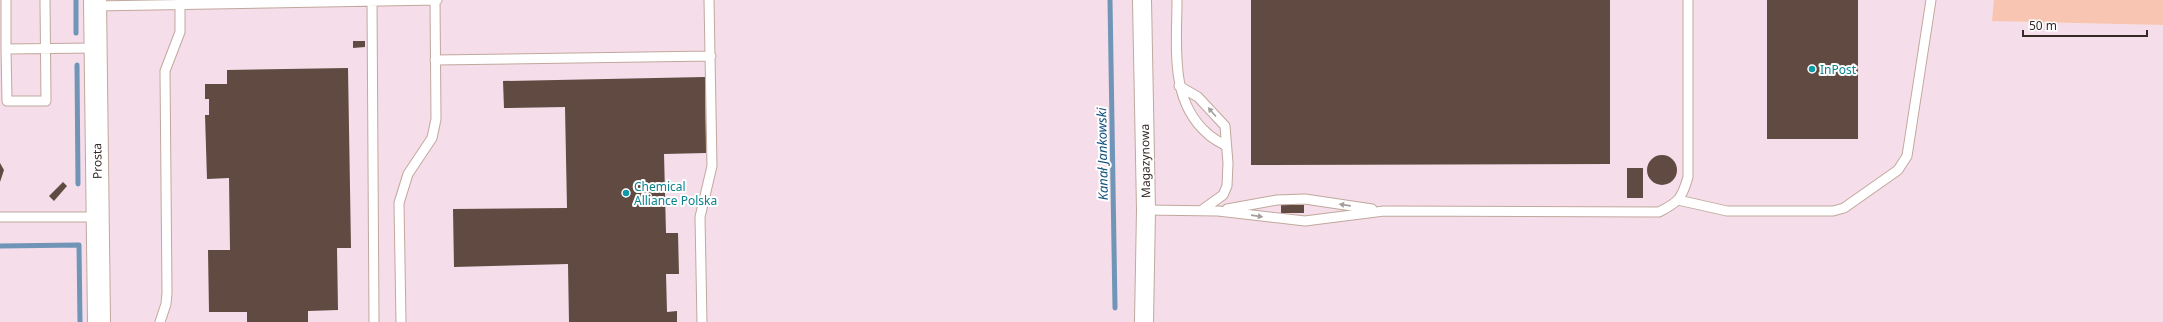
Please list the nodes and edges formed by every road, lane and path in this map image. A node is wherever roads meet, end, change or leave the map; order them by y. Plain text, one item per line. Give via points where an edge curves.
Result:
1 (6, 0) edge
2 (45, 0) edge
3 (436, 0) edge
4 (709, 0) edge
5 (1142, 0) edge
6 (1177, 0) edge
7 (1688, 0) edge
8 (1931, 0) edge
9 (372, 1) junction
10 (95, 3) edge
11 (180, 4) junction
12 (46, 48) junction
13 (95, 48) junction
14 (6, 49) junction
15 (711, 56) junction
16 (435, 60) junction
17 (1179, 86) junction
18 (1226, 146) junction
19 (1678, 200) junction
20 (1146, 210) junction
21 (1202, 210) junction
22 (1218, 211) junction
23 (1384, 211) junction
24 (98, 217) junction
25 (0, 218) edge
26 (99, 322) edge
27 (160, 322) edge
28 (374, 322) edge
29 (401, 322) edge
30 (702, 322) edge
31 (1144, 322) edge

1 - 14 lane
2 - 12 lane
3 - 9 lane
3 - 16 lane
4 - 15 lane
5 - 20 street, Magazynowa
6 - 17 lane via 1176,73
7 - 19 lane via 1688,177
8 - 19 lane via 1907,156 1898,170 1844,208 1834,211 1728,211
9 - 11 lane
9 - 28 lane
10 - 11 lane
10 - 13 street, Prosta
11 - 27 lane via 180,32 164,71 167,293
12 - 13 lane
12 - 14 lane
12 - 14 lane via 46,101 7,101
13 - 24 street, Prosta
15 - 16 lane
15 - 30 lane via 712,166 700,217
16 - 29 lane via 436,119 432,138 408,174 399,203
17 - 18 lane via 1189,112 1207,134
18 -> 17 lane via 1225,126 1198,97
18 - 21 lane via 1227,186 1223,195
19 - 23 lane via 1676,204 1659,212
20 - 21 lane
20 - 31 street, Magazynowa
21 - 22 lane
22 -> 23 lane via 1305,221
23 -> 22 lane via 1306,199 1277,200
24 - 25 lane
24 - 26 street, Prosta

